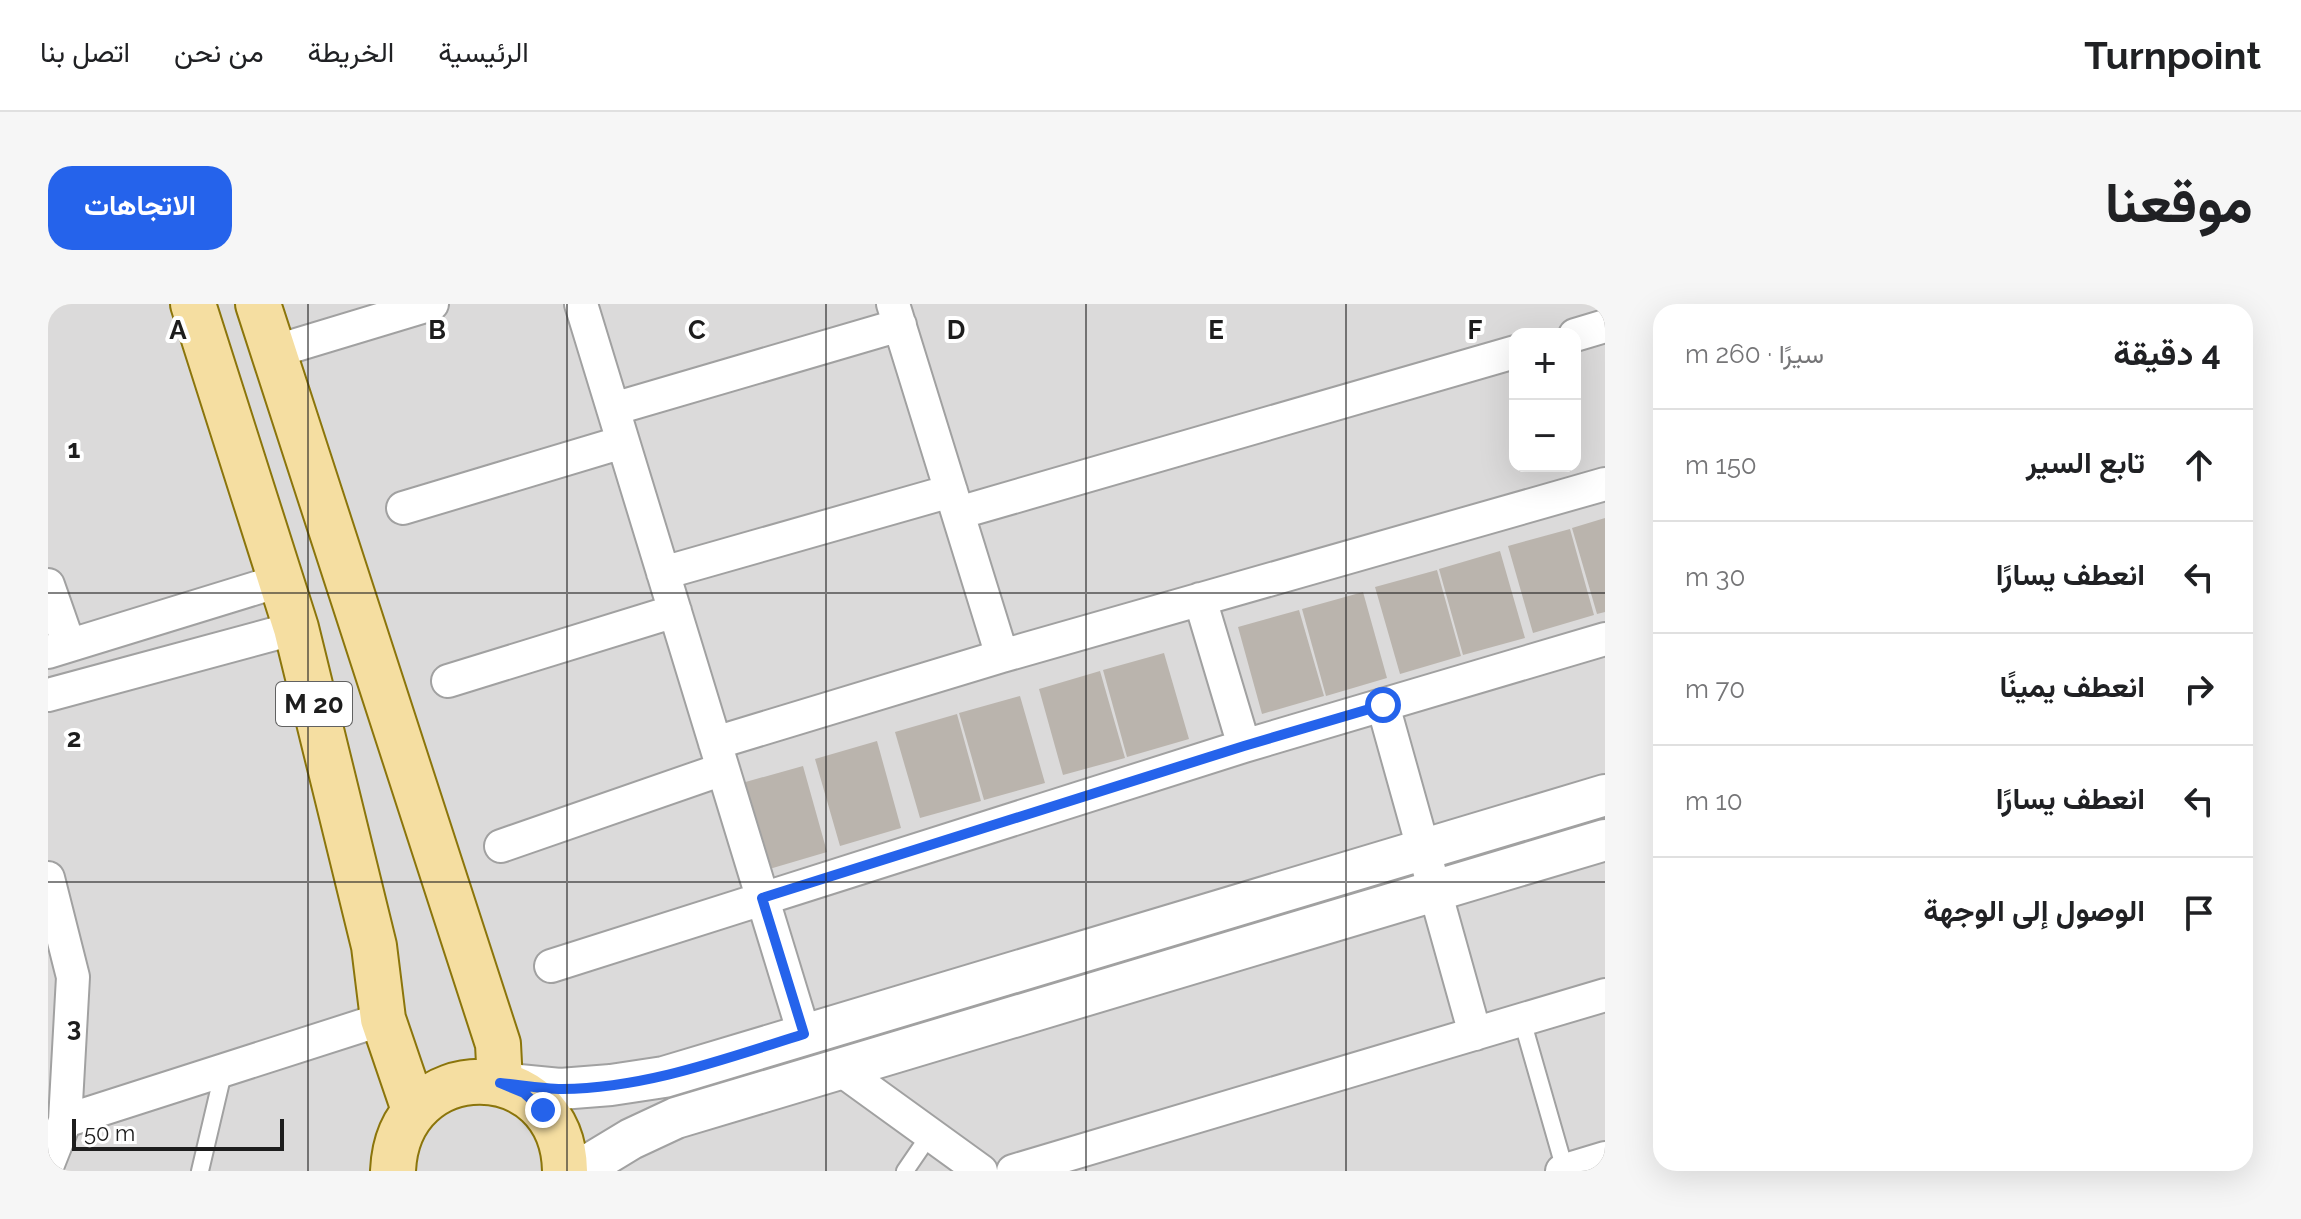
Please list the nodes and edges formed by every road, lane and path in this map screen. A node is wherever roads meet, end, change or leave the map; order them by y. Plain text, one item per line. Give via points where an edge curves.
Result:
1 (193, 304) edge
2 (258, 304) edge
3 (432, 304) edge
4 (581, 304) edge
5 (897, 314) edge
6 (1605, 326) edge
7 (1581, 333) edge
8 (273, 352) junction
9 (1509, 354) edge
10 (613, 409) junction
11 (623, 442) junction
12 (1605, 484) edge
13 (955, 502) junction
14 (403, 508) dead end
15 (663, 573) junction
16 (279, 581) junction
17 (48, 585) edge
18 (1200, 599) junction
19 (675, 611) junction
20 (296, 628) junction
21 (1605, 639) edge
22 (58, 649) edge
23 (1002, 656) junction
24 (448, 681) dead end
25 (48, 695) edge
26 (1383, 705) junction
27 (1244, 746) junction
28 (719, 756) junction
29 (1605, 795) edge
30 (1605, 840) edge
31 (501, 846) dead end
32 (1423, 849) junction
33 (48, 878) edge
34 (1435, 891) junction
35 (762, 898) junction
36 (55, 936) edge
37 (551, 966) dead end
38 (1605, 995) edge
39 (383, 1019) junction
40 (1522, 1020) junction
41 (804, 1034) junction
42 (1475, 1034) junction
43 (224, 1069) junction
44 (840, 1069) junction
45 (500, 1083) junction
46 (414, 1110) junction
47 (65, 1121) junction
48 (931, 1133) junction
49 (1605, 1158) edge
50 (48, 1164) edge
51 (1563, 1170) edge
52 (200, 1171) edge
53 (393, 1171) edge
54 (565, 1171) edge
55 (578, 1171) edge
56 (905, 1171) edge
57 (981, 1171) edge
58 (1013, 1171) edge

1 - 16 main road, M 20
2 - 8 main road, M 20
3 - 8 street
4 - 10 street
5 - 10 street
5 - 13 street
6 - 7 street
8 - 45 main road, M 20 via 498,1044
9 - 13 street
10 - 11 street
11 - 14 street
11 - 15 street
12 - 18 street
13 - 15 street
13 - 23 street
15 - 19 street
16 - 20 main road, M 20
16 - 22 street
17 - 22 street
18 - 23 street
18 - 27 street
19 - 24 street
19 - 28 street
20 - 25 street
20 - 39 main road, M 20 via 374,946
21 - 26 street
23 - 28 street
26 - 27 street
26 - 32 street
27 - 35 street
28 - 31 street
28 - 35 street
29 - 32 street
30 - 34 street
32 - 34 street
32 - 41 street
33 - 36 street
34 - 42 street
34 - 44 street
35 - 37 street
35 - 41 street
36 - 47 street via 73,977
38 - 40 street
39 - 43 street
39 - 46 main road, M 20
40 - 42 street
40 - 51 lane
41 - 45 street via 664,1077 560,1089
42 - 58 street
43 - 47 street
43 - 52 lane
44 - 48 street
44 - 55 street via 676,1118
45 - 46 main road via 453,1085
45 - 54 main road via 524,1093 543,1110 558,1132
46 - 53 main road via 397,1139
47 - 50 street
48 - 56 lane
48 - 57 street
49 - 51 street

